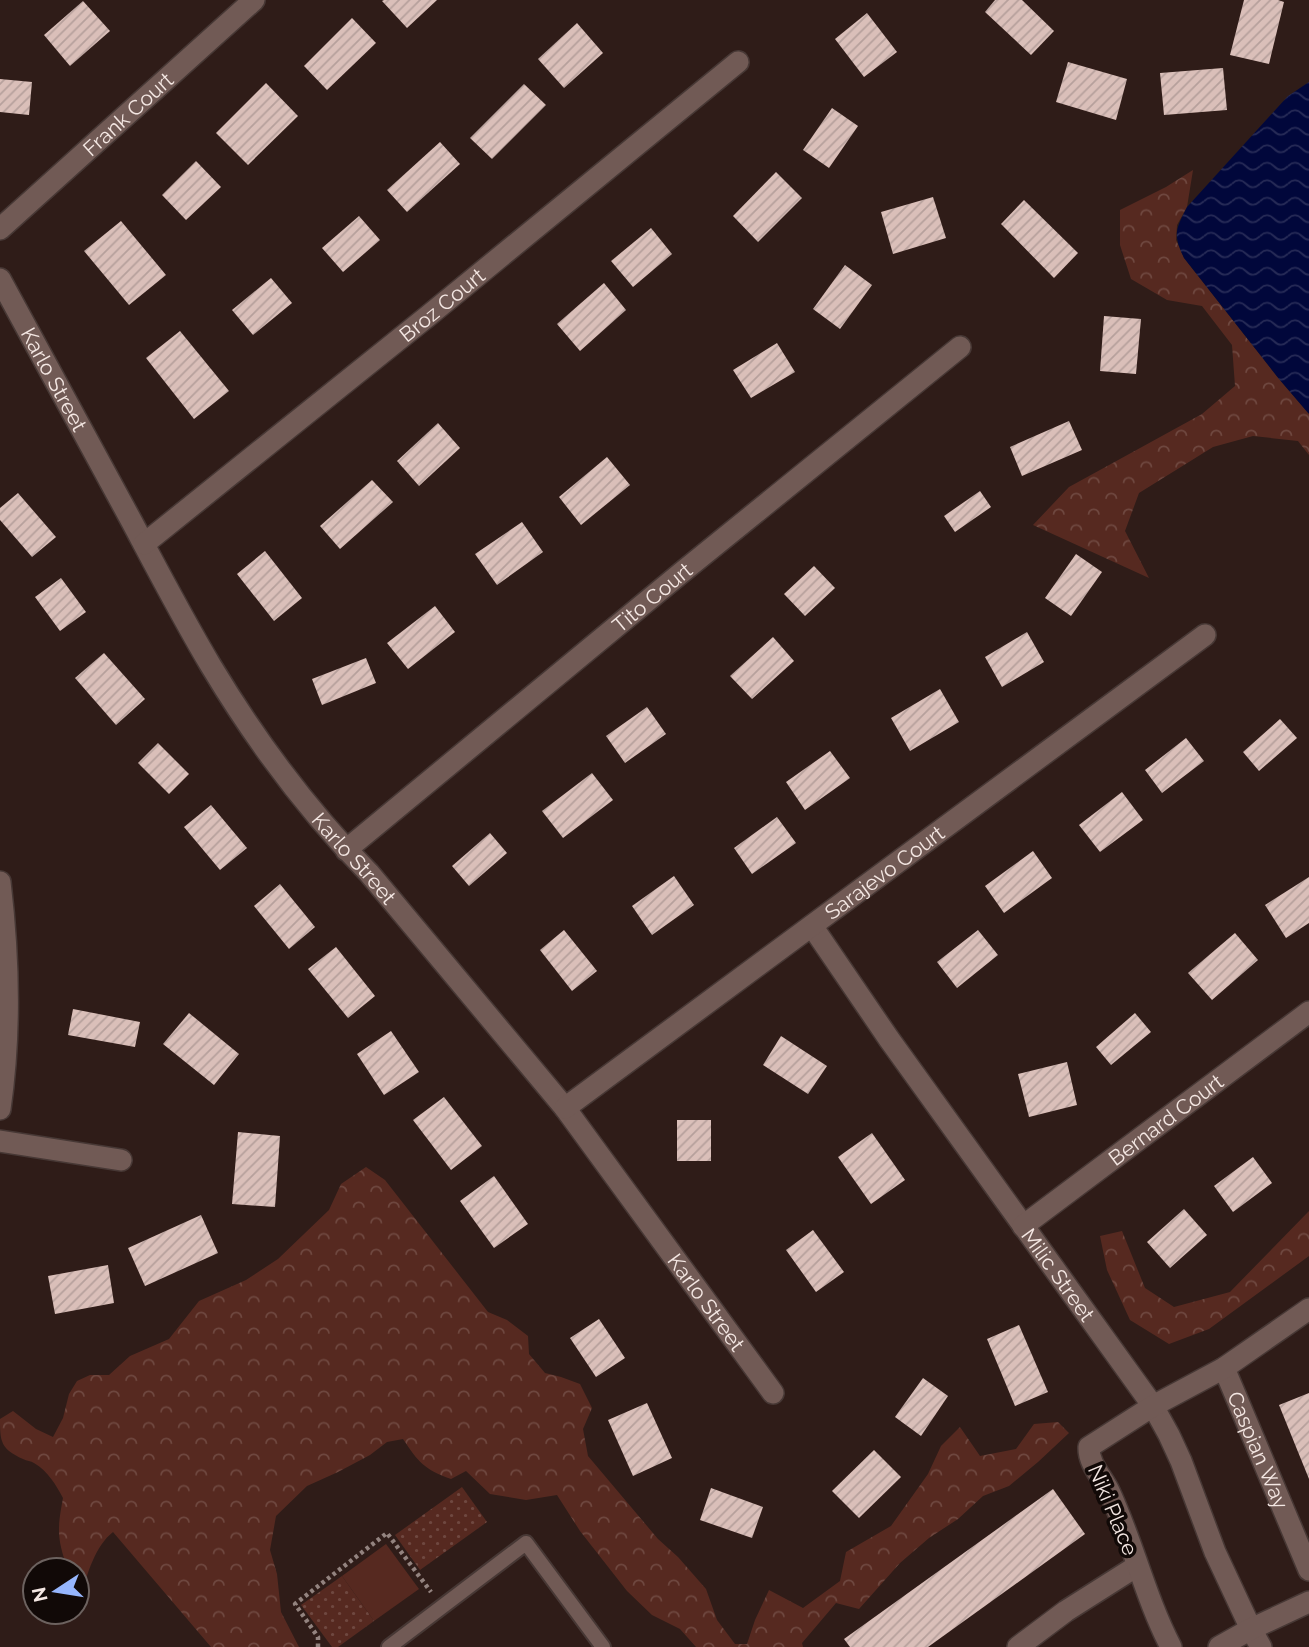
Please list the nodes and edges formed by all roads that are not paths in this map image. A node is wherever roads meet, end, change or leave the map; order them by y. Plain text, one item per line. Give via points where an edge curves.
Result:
1 (254, 0) edge
2 (738, 62) dead end
3 (0, 229) edge
4 (0, 279) edge
5 (960, 347) dead end
6 (144, 544) junction
7 (1205, 635) dead end
8 (346, 850) junction
9 (0, 882) edge
10 (812, 926) junction
11 (1309, 1012) edge
12 (565, 1108) junction
13 (0, 1109) edge
14 (0, 1142) edge
15 (121, 1160) dead end
16 (1023, 1226) junction
17 (1309, 1309) edge
18 (1224, 1368) junction
19 (773, 1393) dead end
20 (1153, 1406) junction
21 (1137, 1566) junction
22 (1309, 1570) edge
23 (1309, 1602) edge
24 (1256, 1638) edge
25 (388, 1647) edge
26 (603, 1647) edge
27 (1018, 1647) edge
28 (1171, 1647) edge
29 (1219, 1647) edge

1 - 3 street, Frank Court
2 - 6 street, Broz Court
4 - 6 street, Karlo Street
5 - 8 street, Tito Court
6 - 8 street, Karlo Street via 212,668 260,742
7 - 10 street, Sarajevo Court
8 - 12 street, Karlo Street
9 - 13 street via 8,1002
10 - 12 street, Sarajevo Court
10 - 16 street, Milic Street
11 - 16 street, Bernard Court
12 - 19 street, Karlo Street
14 - 15 street
16 - 20 street, Milic Street
17 - 18 street, Caspian Way
18 - 20 street, Caspian Way
18 - 22 street, Caspian Way
20 - 21 street, Niki Place via 1089,1447
20 - 24 street, Milic Street via 1170,1435 1215,1552
21 - 27 street, Niki Place
21 - 28 street, Niki Place
23 - 24 street
24 - 29 street
25 - 26 lane via 526,1544

